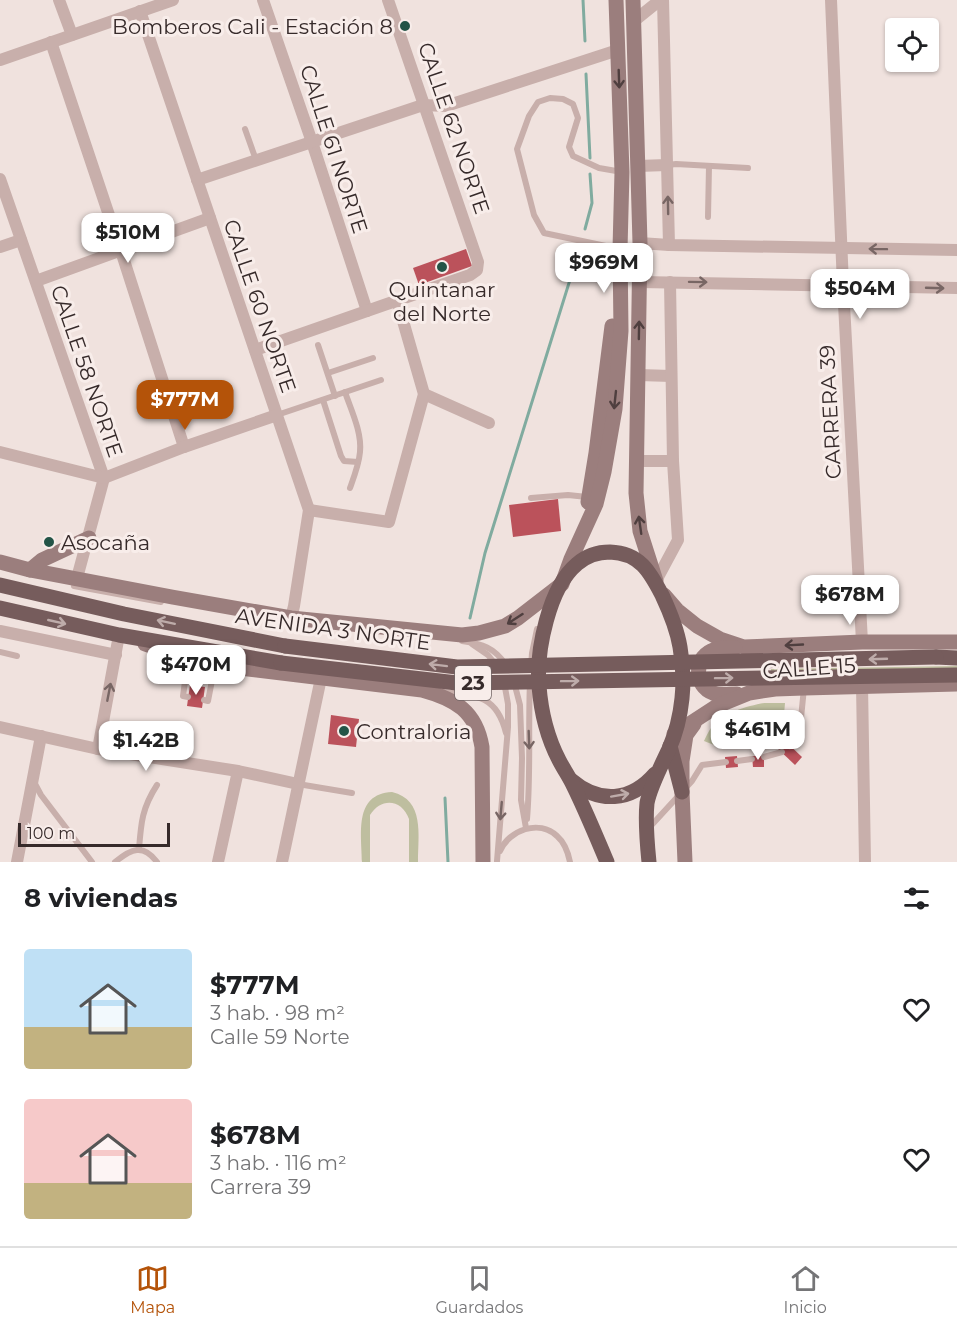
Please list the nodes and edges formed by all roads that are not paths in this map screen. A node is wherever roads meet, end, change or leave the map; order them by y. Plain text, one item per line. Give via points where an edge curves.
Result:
1 (59, 0) edge
2 (172, 0) edge
3 (263, 0) edge
4 (388, 0) edge
5 (616, 0) edge
6 (633, 0) edge
7 (662, 0) edge
8 (831, 0) edge
9 (140, 11) junction
10 (634, 21) junction
11 (72, 35) junction
12 (51, 42) junction
13 (618, 50) junction
14 (0, 60) edge
15 (423, 105) junction
16 (245, 129) dead end
17 (312, 142) junction
18 (256, 160) junction
19 (667, 165) junction
20 (638, 166) junction
21 (709, 166) junction
22 (748, 168) dead end
23 (622, 172) junction
24 (0, 179) edge
25 (197, 180) junction
26 (708, 217) dead end
27 (210, 218) junction
28 (21, 240) junction
29 (640, 243) junction
30 (669, 245) junction
31 (0, 247) edge
32 (620, 249) junction
33 (842, 249) junction
34 (957, 250) edge
35 (122, 251) junction
36 (36, 281) junction
37 (640, 282) junction
38 (670, 282) junction
39 (843, 285) junction
40 (957, 288) edge
41 (398, 300) junction
42 (367, 311) junction
43 (318, 345) dead end
44 (255, 350) junction
45 (374, 358) dead end
46 (327, 373) junction
47 (639, 375) junction
48 (671, 376) junction
49 (381, 380) dead end
50 (345, 392) junction
51 (424, 394) junction
52 (335, 396) junction
53 (323, 400) junction
54 (277, 415) junction
55 (489, 423) dead end
56 (184, 447) junction
57 (0, 452) edge
58 (637, 461) junction
59 (673, 461) junction
60 (358, 462) junction
61 (104, 478) junction
62 (350, 489) dead end
63 (531, 498) dead end
64 (588, 498) junction
65 (309, 510) junction
66 (88, 538) junction
67 (581, 539) junction
68 (0, 562) edge
69 (0, 568) edge
70 (30, 570) junction
71 (77, 578) junction
72 (562, 584) junction
73 (0, 585) edge
74 (658, 586) junction
75 (0, 608) edge
76 (291, 618) junction
77 (0, 631) edge
78 (119, 635) junction
79 (469, 642) junction
80 (862, 642) junction
81 (957, 642) edge
82 (744, 647) junction
83 (0, 652) edge
84 (116, 655) junction
85 (17, 656) dead end
86 (957, 658) edge
87 (188, 659) junction
88 (664, 663) joint
89 (215, 665) junction
90 (510, 670) dead end
91 (957, 675) edge
92 (321, 678) junction
93 (512, 678) dead end
94 (665, 679) joint
95 (957, 684) edge
96 (862, 685) junction
97 (804, 688) junction
98 (422, 690) junction
99 (749, 693) junction
100 (188, 697) dead end
101 (204, 700) dead end
102 (696, 720) junction
103 (0, 727) edge
104 (41, 736) junction
105 (507, 738) junction
106 (672, 740) junction
107 (790, 746) dead end
108 (98, 749) junction
109 (782, 752) dead end
110 (764, 757) dead end
111 (752, 759) dead end
112 (737, 761) dead end
113 (726, 762) dead end
114 (661, 765) junction
115 (238, 771) junction
116 (33, 780) junction
117 (571, 780) junction
118 (298, 784) junction
119 (157, 785) dead end
120 (682, 792) junction
121 (352, 793) dead end
122 (526, 828) junction
123 (646, 832) junction
124 (600, 844) junction
125 (139, 849) junction
126 (17, 862) edge
127 (92, 862) edge
128 (115, 862) edge
129 (157, 862) edge
130 (218, 862) edge
131 (282, 862) edge
132 (493, 862) edge
133 (570, 862) edge
134 (600, 862) edge
135 (607, 862) edge
136 (649, 862) edge
137 (685, 862) edge
138 (865, 862) edge

1 - 11 street
2 - 9 street
3 - 17 street, CALLE 61 NORTE
4 - 15 street, CALLE 62 NORTE
5 - 13 street
6 - 10 street
7 - 10 street
7 - 19 street
8 - 33 street, CARRERA 39
9 - 11 street
9 - 25 street, CALLE 60 NORTE
10 - 20 street
11 - 12 street
12 - 14 street
12 - 35 street
13 - 15 street via 446,106
13 -> 23 street
15 - 17 street
15 - 41 street, CALLE 62 NORTE via 478,262 477,270
16 - 18 lane
17 - 18 street
17 - 42 street, CALLE 61 NORTE
18 - 25 street
19 - 20 street
19 - 21 lane
30 -> 19 street
20 - 29 street
21 - 22 lane
21 - 26 lane
23 - 32 street
23 - 32 lane via 599,168 573,156 569,147 578,118 573,104 550,98 538,102 517,148 534,215 544,233
24 - 28 street, CALLE 58 NORTE
25 - 27 street, CALLE 60 NORTE
27 - 35 street
27 - 44 street, CALLE 60 NORTE
28 - 31 street
28 - 36 street, CALLE 58 NORTE
29 - 30 street
29 - 37 street
30 - 33 street
32 - 64 street
32 -> 67 street via 619,362 610,440 596,504
34 -> 33 street
33 - 39 street, CARRERA 39
35 - 36 street
35 - 56 street
36 - 61 street, CALLE 58 NORTE
37 - 38 street
47 -> 37 street
38 -> 39 street
38 - 48 street
39 -> 40 street
39 - 80 street, CARRERA 39
41 - 42 street
41 - 51 street
42 - 44 street
43 - 46 lane
44 - 54 street, CALLE 60 NORTE
45 - 46 lane
46 - 52 lane
47 - 48 street
47 - 58 street
48 - 59 street
49 - 50 lane
50 - 52 lane
50 - 60 lane via 359,434
51 - 55 street
51 - 65 street via 389,522
52 - 53 lane
53 - 54 lane
53 - 60 lane via 341,456 344,461
54 - 56 street
54 - 65 street, CALLE 60 NORTE
56 - 61 street
57 - 61 street
58 - 59 street
74 -> 58 street via 640,531
59 - 74 street via 678,540
60 - 62 lane
61 - 66 street, CALLE 58 NORTE
63 - 64 lane
64 - 67 street
65 - 76 street, CALLE 60 NORTE
66 - 70 street
66 - 71 street, CALLE 58 NORTE
67 - 72 street
68 - 70 street, AVENIDA 3 NORTE
69 - 79 lane via 135,598 291,625 410,633
70 - 71 street, AVENIDA 3 NORTE
71 - 76 street, AVENIDA 3 NORTE
72 - 74 main road via 577,564 591,555 608,552 640,562
72 -> 76 street, AVENIDA 3 NORTE via 505,626 479,633 445,634
72 - 117 main road via 543,632 538,683 548,734
72 -> 122 lane via 544,611 534,639
88 -> 73 main road, AVENIDA 3 NORTE / 23, bridge via 457,667 285,646
74 - 82 street, CALLE 15 via 677,610 697,626
74 - 106 main road via 672,617 682,661 683,690
75 -> 78 main road, AVENIDA 3 NORTE
77 - 84 street
78 - 84 street
78 - 87 street, AVENIDA 3 NORTE
78 -> 94 main road, AVENIDA 3 NORTE / 23, bridge via 281,663 457,683
79 - 90 lane via 485,645
79 - 105 lane via 488,655 504,682
80 - 81 street, CALLE 15
80 -> 82 street, CALLE 15
82 - 99 street via 711,651 698,669 702,684 713,693
83 - 85 lane
108 -> 84 street
86 -> 88 main road, CALLE 15 / 23, bridge
87 - 89 street, AVENIDA 3 NORTE
87 - 100 lane via 183,696
89 - 92 street, AVENIDA 3 NORTE
89 - 101 lane via 208,701
94 -> 91 main road, CALLE 15 / 23, bridge
92 - 98 street, AVENIDA 3 NORTE
92 - 118 street
93 - 122 lane via 520,705 521,800
95 - 96 street, CALLE 15
96 - 97 street, CALLE 15
96 - 138 street
97 - 99 street, CALLE 15
97 - 107 lane via 799,738
98 - 105 lane via 471,695 487,701 503,721
98 - 132 street via 456,703 470,716 479,734
99 - 102 street, CALLE 15
102 - 106 street, CALLE 15
102 - 120 street via 686,735
103 - 104 street
104 - 108 street
104 - 116 street
105 -> 132 lane
106 - 114 main road
106 - 120 main road
108 - 115 street
109 - 110 lane
111 - 112 lane
113 - 120 lane via 702,765
117 -> 114 main road via 589,793 620,796 649,782
114 - 123 main road via 648,801
115 - 118 street
115 - 130 street
116 - 126 street
116 - 127 lane
117 - 124 main road
118 - 121 lane
118 - 131 street
119 - 125 lane via 145,805
120 - 123 lane
120 - 137 street
122 - 132 lane via 503,845
122 - 133 lane via 551,831 567,850
123 - 136 main road
124 - 134 lane
124 - 135 main road
125 - 128 lane
125 - 129 lane

